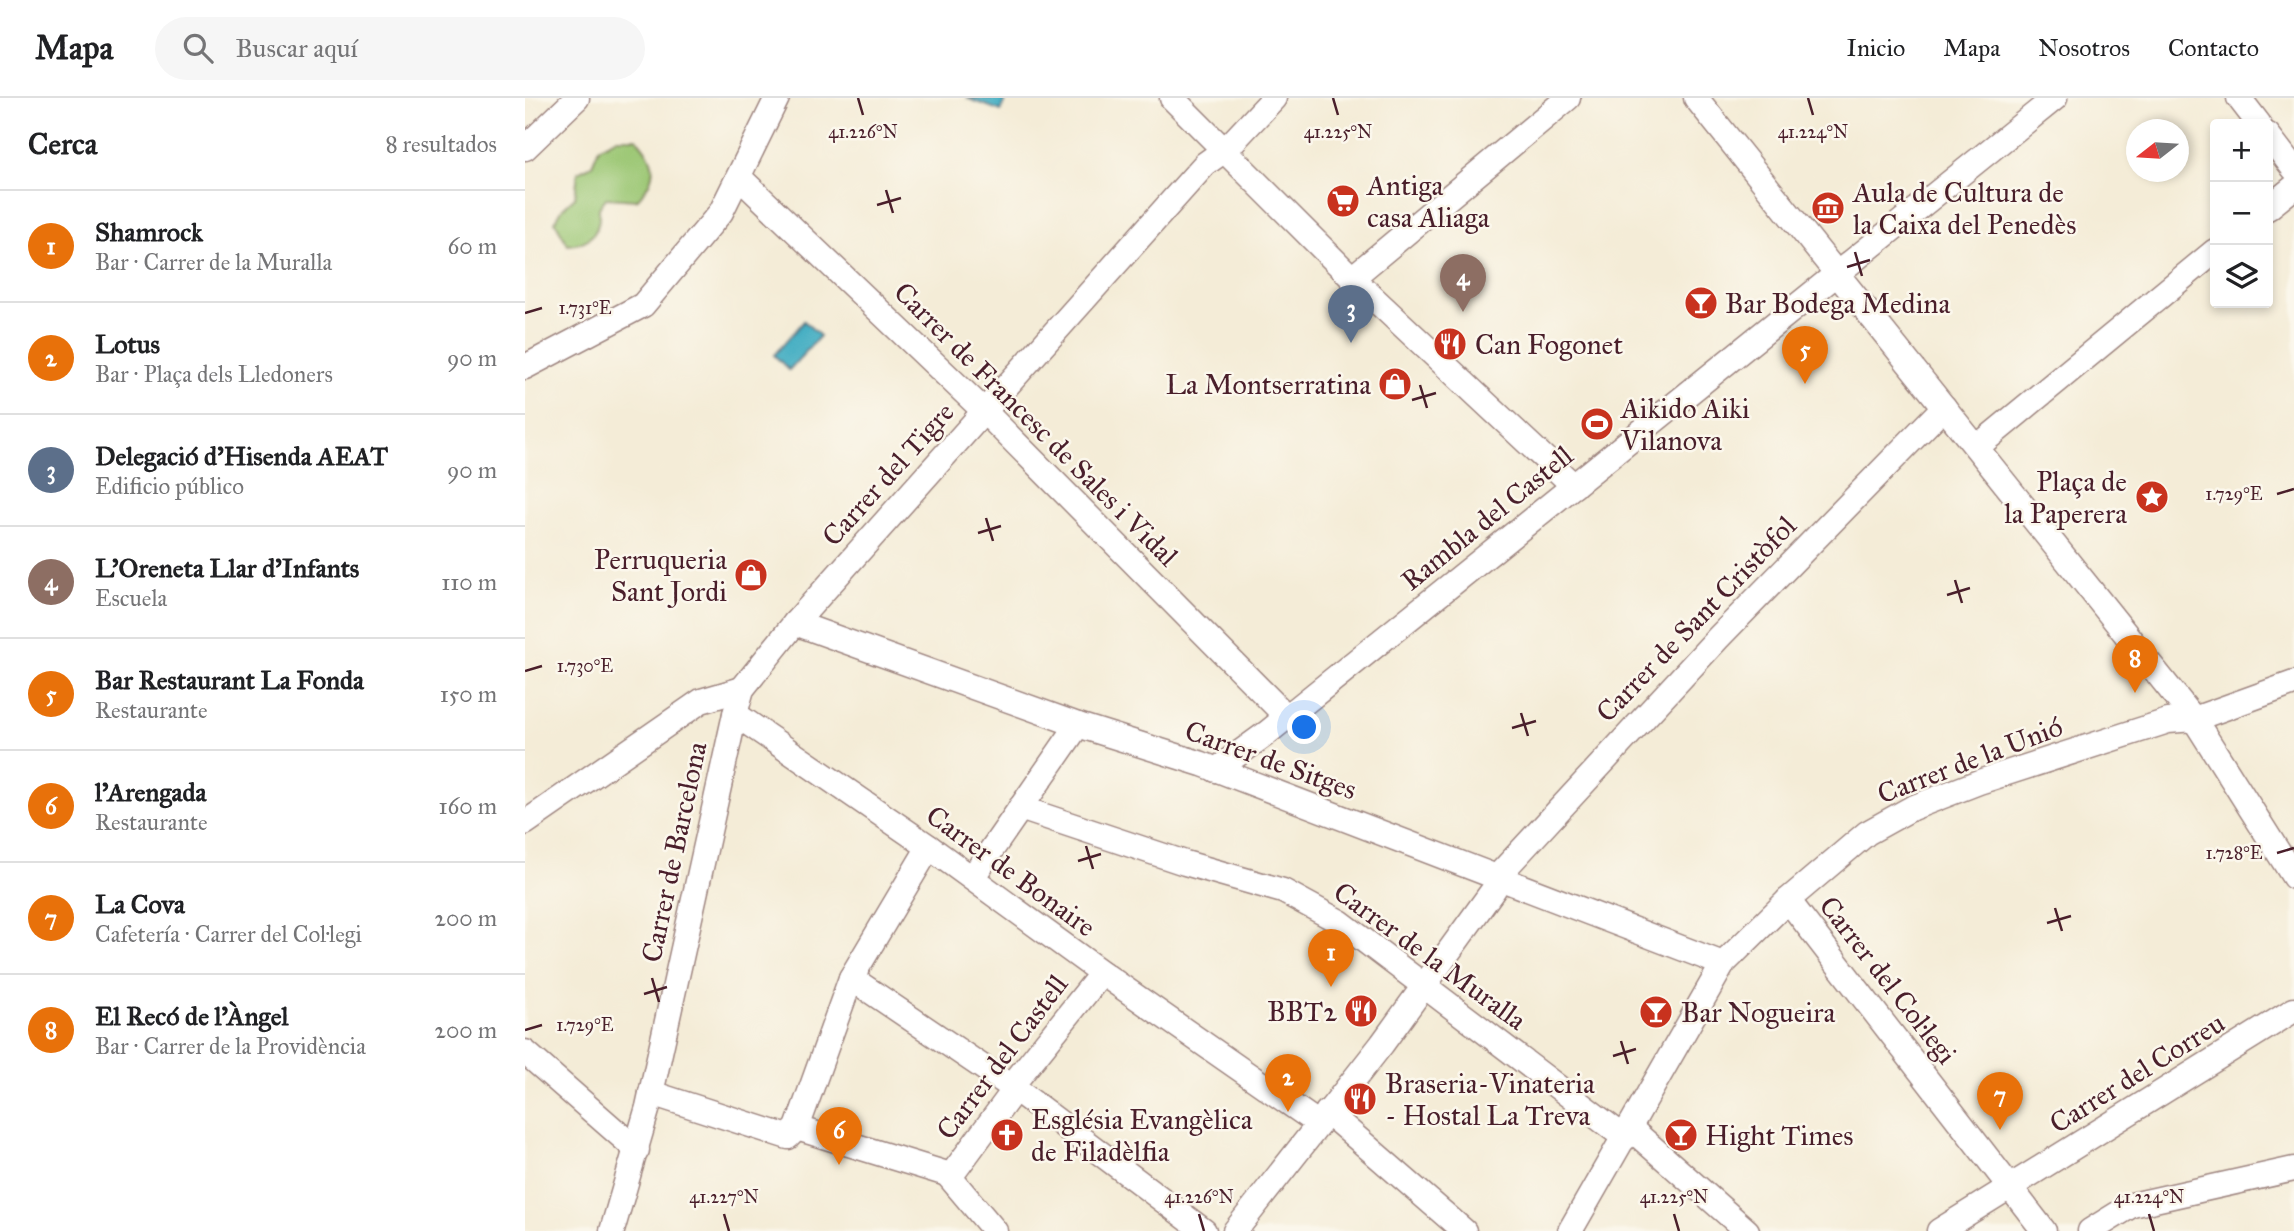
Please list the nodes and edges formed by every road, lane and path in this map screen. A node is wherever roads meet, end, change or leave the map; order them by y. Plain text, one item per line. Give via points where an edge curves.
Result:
1 (577, 98) edge
2 (777, 98) edge
3 (1173, 98) edge
4 (1274, 98) edge
5 (1568, 98) edge
6 (1696, 98) edge
7 (2055, 98) edge
8 (2239, 98) edge
9 (2255, 119) edge
10 (2273, 142) edge
11 (525, 148) edge
12 (1226, 149) junction
13 (2294, 169) edge
14 (739, 177) junction
15 (2294, 187) edge
16 (2273, 204) edge
17 (2210, 255) edge
18 (1837, 274) junction
19 (1352, 278) junction
20 (525, 367) edge
21 (1944, 407) junction
22 (984, 411) junction
23 (1977, 447) junction
24 (1574, 486) junction
25 (795, 623) junction
26 (2294, 684) edge
27 (742, 689) junction
28 (735, 714) junction
29 (1287, 717) junction
30 (2194, 719) junction
31 (1078, 725) junction
32 (1216, 771) junction
33 (1020, 808) junction
34 (525, 823) edge
35 (929, 847) junction
36 (1497, 877) junction
37 (2294, 877) edge
38 (972, 878) junction
39 (1788, 900) junction
40 (1723, 964) junction
41 (1102, 973) junction
42 (851, 978) junction
43 (1424, 986) junction
44 (2294, 1010) edge
45 (525, 1052) edge
46 (1015, 1089) junction
47 (651, 1093) junction
48 (1323, 1118) junction
49 (793, 1132) junction
50 (1628, 1133) junction
51 (637, 1150) junction
52 (2294, 1169) edge
53 (950, 1177) junction
54 (2011, 1186) junction
55 (612, 1231) edge
56 (995, 1231) edge
57 (1203, 1231) edge
58 (1235, 1231) edge
59 (1464, 1231) edge
60 (1570, 1231) edge
61 (1747, 1231) edge
62 (1939, 1231) edge
63 (2044, 1231) edge
64 (2089, 1231) edge

1 - 11 street
2 - 14 street
3 - 12 street
4 - 12 street, Carrer del Tigre
5 - 19 street
6 - 18 street
7 - 18 street, Rambla del Castell
8 - 9 street
10 - 13 street
12 - 19 street
12 - 22 street, Carrer del Tigre via 1205,164
14 - 20 street via 722,212 643,305
14 - 22 street, Carrer de Francesc de Sales i Vidal
15 - 16 street
17 - 23 street
18 - 21 street
18 - 24 street, Rambla del Castell
19 - 24 street
21 - 23 street
21 - 36 street, Carrer de Sant Cristòfol via 1718,638
22 - 25 street, Carrer del Tigre
22 - 29 street, Carrer de Francesc de Sales i Vidal
23 - 30 street
24 - 29 street, Rambla del Castell
25 - 27 street, Carrer del Tigre
25 - 31 street, Carrer de Sitges
26 - 30 street, Carrer de la Unió
27 - 28 street, Carrer de Barcelona
27 - 34 street via 701,701
28 - 35 street, Carrer de Bonaire
28 - 47 street, Carrer de Barcelona
29 - 32 street, Rambla del Castell
30 - 37 street
30 - 39 street, Carrer de la Unió via 2168,720 1912,808 1867,833
31 - 32 street, Carrer de Sitges
31 - 33 street
32 - 36 street, Carrer de Sitges
33 - 38 street
33 - 43 street, Carrer de la Muralla via 1283,891 1340,922
35 - 38 street, Carrer de Bonaire
35 - 42 street
36 - 40 street, Carrer de Sitges
36 - 43 street, Carrer de Sant Cristòfol via 1494,889
38 - 41 street, Carrer de Bonaire
39 - 40 street, Carrer de la Unió
39 - 54 street, Carrer del Col·legi
40 - 50 street, Carrer de la Unió
41 - 46 street, Carrer del Castell via 1017,1079
41 - 48 street, Carrer de Bonaire
42 - 46 street
42 - 49 street
43 - 48 street, Carrer de Sant Cristòfol
43 - 50 street, Carrer de la Muralla
44 - 54 street, Carrer del Correu
45 - 51 street
46 - 53 street, Carrer del Castell
46 - 57 street
47 - 49 street
47 - 51 street, Carrer de Barcelona
48 - 58 street, Carrer de Sant Cristòfol
48 - 59 street, Carrer de Bonaire
49 - 53 street
50 - 60 street, Carrer de la Unió
50 - 61 street, Carrer de la Muralla
51 - 55 street, Carrer de Barcelona
52 - 64 street via 2132,1205
53 - 56 street
54 - 62 street, Carrer del Correu
54 - 63 street, Carrer del Col·legi

